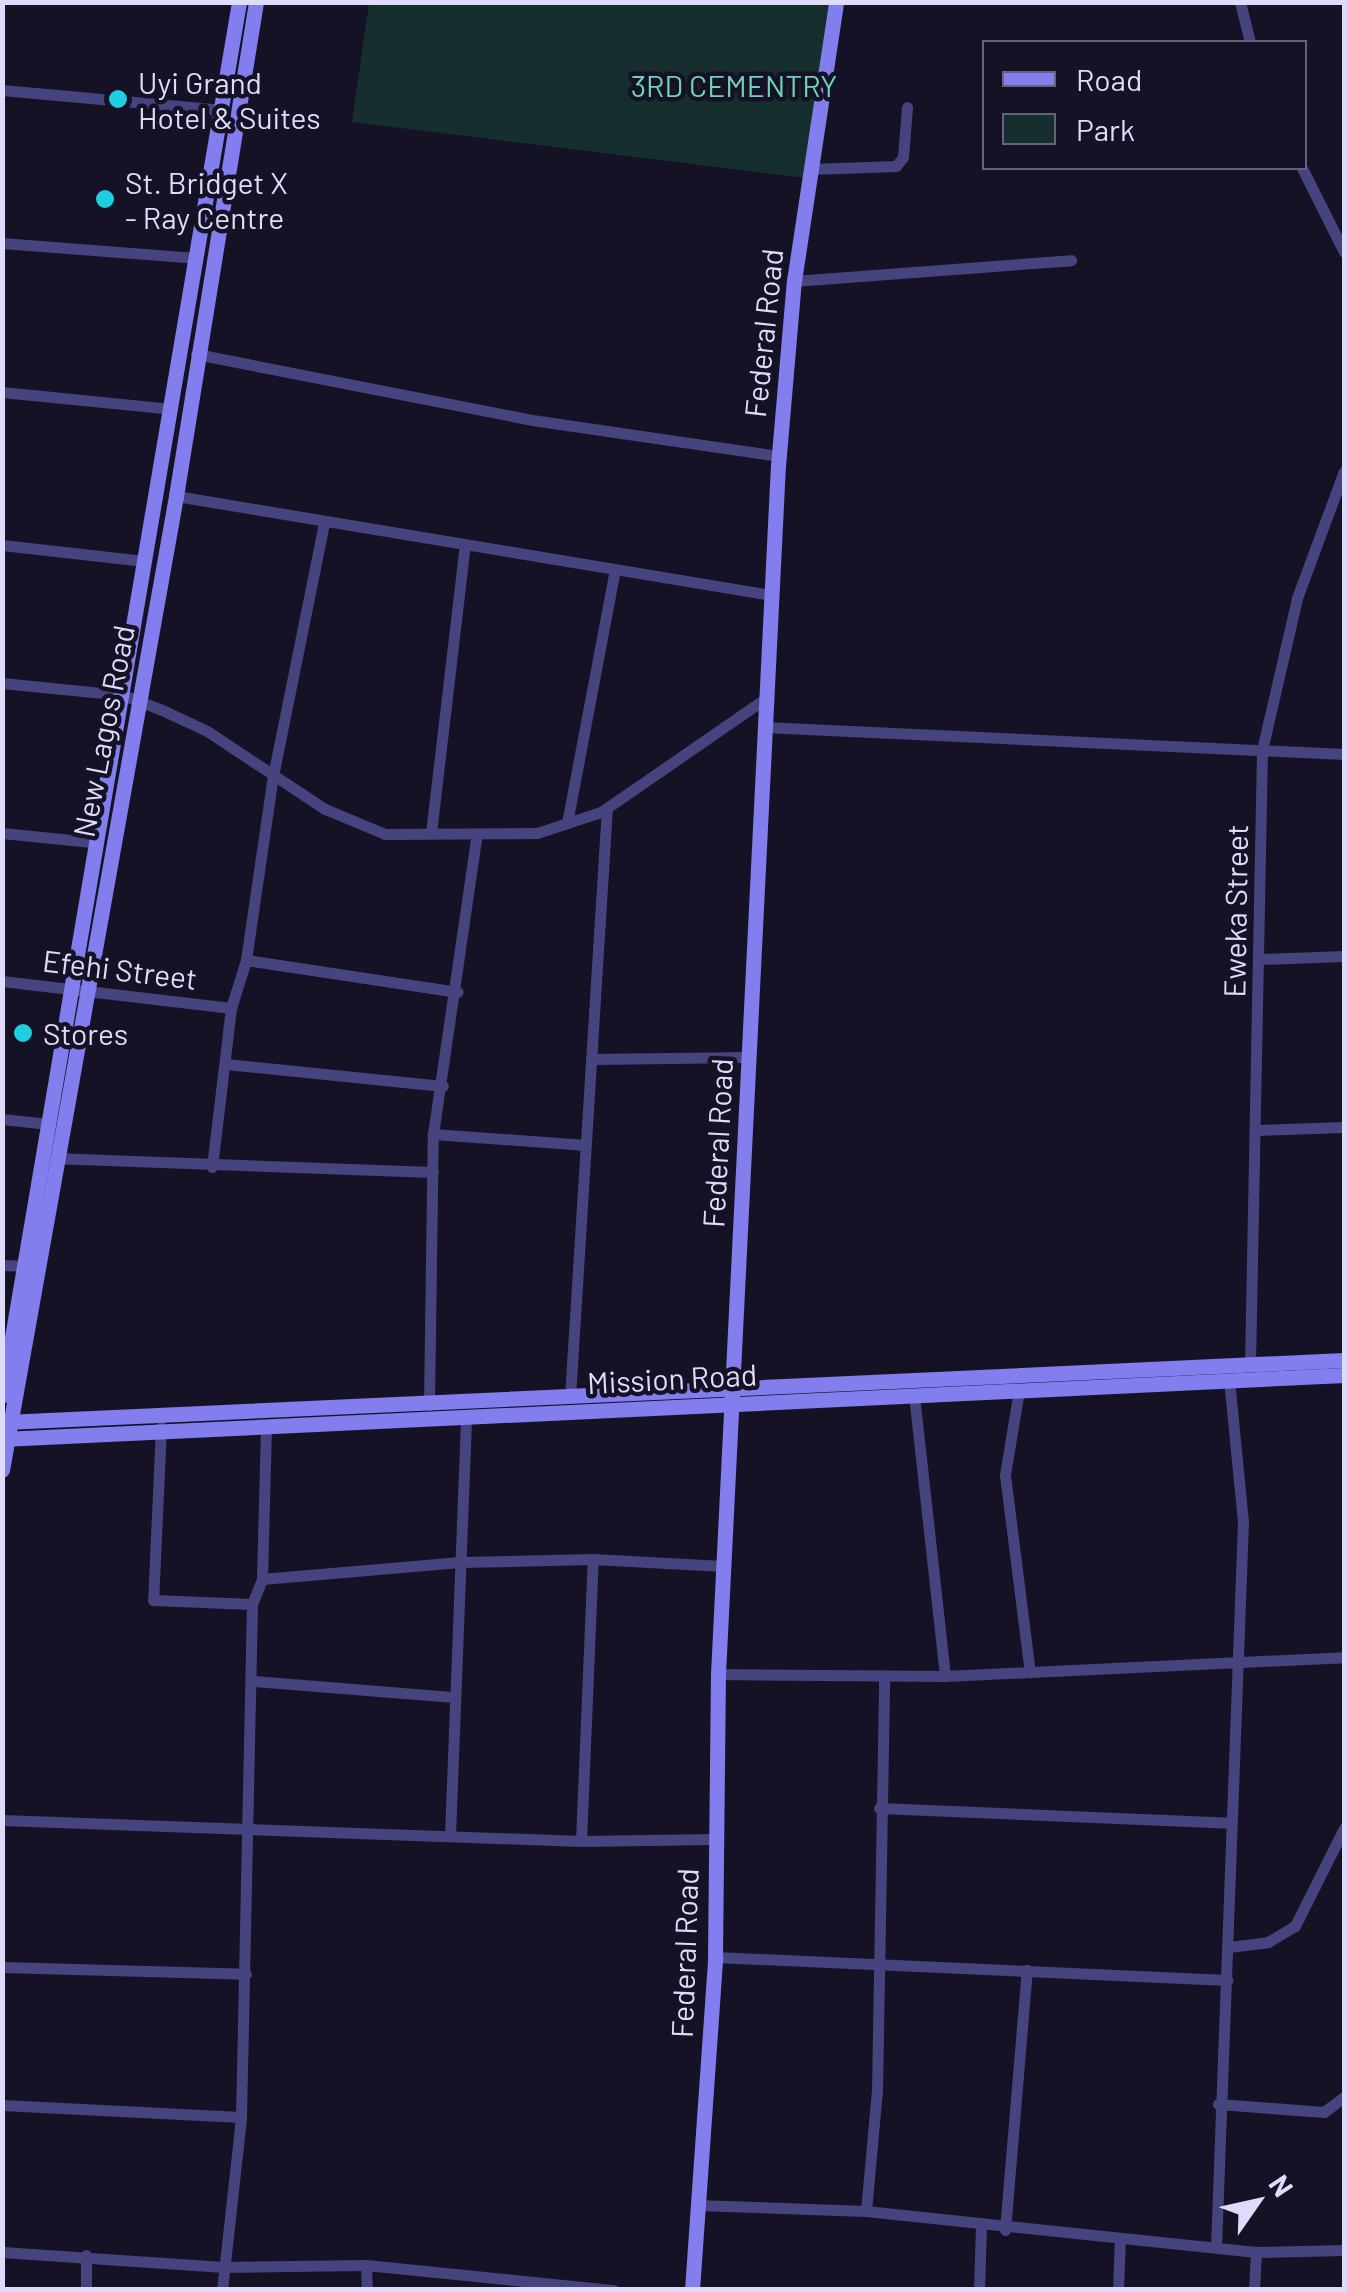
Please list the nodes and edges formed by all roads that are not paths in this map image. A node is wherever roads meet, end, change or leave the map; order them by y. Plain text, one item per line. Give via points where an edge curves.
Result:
1 (239, 2) edge
2 (256, 2) edge
3 (836, 2) edge
4 (1240, 2) edge
5 (1250, 40) edge
6 (2, 90) edge
7 (907, 107) dead end
8 (220, 110) junction
9 (811, 169) junction
10 (1303, 170) edge
11 (2, 243) edge
12 (1344, 252) edge
13 (196, 258) junction
14 (1072, 260) dead end
15 (794, 281) junction
16 (196, 354) junction
17 (2, 392) edge
18 (172, 410) junction
19 (779, 456) junction
20 (1344, 471) edge
21 (176, 496) junction
22 (324, 523) junction
23 (2, 545) edge
24 (465, 545) junction
25 (144, 561) junction
26 (616, 570) junction
27 (771, 596) junction
28 (2, 683) edge
29 (123, 695) junction
30 (766, 698) junction
31 (140, 702) junction
32 (764, 727) junction
33 (1262, 750) junction
34 (1344, 754) edge
35 (274, 776) junction
36 (606, 808) junction
37 (567, 823) junction
38 (431, 832) junction
39 (2, 833) edge
40 (476, 833) junction
41 (92, 842) junction
42 (1344, 956) edge
43 (1260, 959) junction
44 (246, 960) junction
45 (2, 981) edge
46 (77, 988) junction
47 (458, 992) junction
48 (232, 1008) junction
49 (748, 1058) junction
50 (591, 1059) junction
51 (226, 1064) junction
52 (443, 1086) junction
53 (2, 1119) edge
54 (49, 1124) junction
55 (1344, 1127) edge
56 (1256, 1130) junction
57 (433, 1134) junction
58 (586, 1145) junction
59 (50, 1158) junction
60 (212, 1167) junction
61 (433, 1172) junction
62 (11, 1265) edge
63 (38, 1266) junction
64 (1344, 1360) edge
65 (1250, 1364) junction
66 (1344, 1375) edge
67 (1230, 1380) junction
68 (1019, 1390) junction
69 (733, 1393) junction
70 (914, 1395) junction
71 (2, 1396) edge
72 (570, 1397) junction
73 (429, 1406) junction
74 (466, 1416) junction
75 (161, 1427) junction
76 (266, 1428) junction
77 (6, 1430) edge
78 (2, 1470) edge
79 (593, 1559) junction
80 (460, 1562) junction
81 (724, 1566) junction
82 (262, 1579) junction
83 (252, 1604) junction
84 (1344, 1657) edge
85 (1237, 1664) junction
86 (1030, 1672) junction
87 (718, 1674) junction
88 (884, 1676) junction
89 (945, 1676) junction
90 (254, 1681) junction
91 (451, 1696) junction
92 (879, 1808) junction
93 (2, 1820) edge
94 (1230, 1823) junction
95 (249, 1825) junction
96 (1344, 1828) edge
97 (450, 1836) junction
98 (714, 1839) junction
99 (581, 1841) junction
100 (1230, 1948) junction
101 (715, 1957) junction
102 (878, 1964) junction
103 (2, 1967) edge
104 (1026, 1970) junction
105 (246, 1974) junction
106 (1227, 1980) junction
107 (1344, 2097) edge
108 (1218, 2104) junction
109 (2, 2106) edge
110 (240, 2117) junction
111 (696, 2205) junction
112 (866, 2211) junction
113 (981, 2228) junction
114 (1005, 2230) junction
115 (1120, 2239) junction
116 (1216, 2247) junction
117 (1344, 2250) edge
118 (2, 2252) edge
119 (1256, 2252) junction
120 (86, 2255) junction
121 (366, 2265) junction
122 (223, 2267) junction
123 (515, 2283) edge
124 (86, 2290) edge
125 (222, 2290) edge
126 (367, 2290) edge
127 (614, 2290) edge
128 (692, 2290) edge
129 (979, 2290) edge
130 (1118, 2290) edge
131 (1254, 2290) edge

1 - 8 street, New Lagos Road
2 - 16 street, New Lagos Road
3 - 9 street, Federal Road
4 - 5 street
6 - 8 street
7 - 9 street via 896,166
8 - 13 street, New Lagos Road
9 - 15 street, Federal Road
10 - 12 street
11 - 13 street
13 - 18 street, New Lagos Road
14 - 15 street
15 - 19 street, Federal Road
16 - 19 street via 532,420
16 - 21 street, New Lagos Road
17 - 18 street
18 - 25 street, New Lagos Road
19 - 27 street, Federal Road
20 - 33 street, Eweka Street via 1297,598
21 - 22 street
21 - 31 street, New Lagos Road
22 - 24 street
22 - 35 street
23 - 25 street
24 - 26 street
24 - 38 street
25 - 29 street, New Lagos Road
26 - 27 street
26 - 37 street
27 - 30 street, Federal Road
28 - 29 street
29 - 31 street
29 - 41 street, New Lagos Road
30 - 32 street, Federal Road
30 - 36 street
31 - 35 street via 207,731
31 - 46 street, New Lagos Road
32 - 33 street
32 - 49 street, Federal Road
33 - 34 street
33 - 43 street, Eweka Street
35 - 38 street via 325,809 386,834
35 - 44 street
36 - 37 street
36 - 50 street
37 - 40 street via 537,833
38 - 40 street
39 - 41 street
40 - 47 street
41 - 46 street, New Lagos Road
42 - 43 street
43 - 56 street, Eweka Street
44 - 47 street
44 - 48 street
45 - 46 street, Efehi Street
46 - 48 street, Efehi Street
46 - 54 street, New Lagos Road
46 - 59 street, New Lagos Road
47 - 52 street
48 - 51 street
49 - 50 street
49 - 69 street, Federal Road
50 - 58 street
51 - 52 street
51 - 60 street
52 - 57 street
53 - 54 street
54 - 59 street, New Lagos Road
55 - 56 street
56 - 65 street, Eweka Street
57 - 58 street
57 - 61 street
58 - 72 street
59 - 60 street
59 - 62 street, New Lagos Road
59 - 63 street, New Lagos Road
60 - 61 street
61 - 73 street
62 - 63 street
62 - 71 street, New Lagos Road
63 - 77 street, New Lagos Road
64 - 65 street, Mission Road
65 - 69 street, Mission Road
66 - 67 street, Mission Road
67 - 68 street, Mission Road
67 - 85 street via 1244,1522
68 - 70 street, Mission Road
68 - 86 street via 1005,1475
69 - 70 street, Mission Road
69 - 72 street, Mission Road
69 - 74 street, Mission Road
69 - 81 street, Federal Road
70 - 89 street
72 - 73 street, Mission Road
73 - 77 street, Mission Road
74 - 76 street, Mission Road
74 - 80 street
75 - 76 street, Mission Road
75 - 77 street, Mission Road
75 - 83 street via 154,1600
76 - 82 street
77 - 78 street, New Lagos Road
79 - 80 street
79 - 81 street
79 - 99 street
80 - 82 street
80 - 91 street
81 - 87 street, Federal Road
82 - 83 street
83 - 90 street
84 - 85 street
85 - 86 street
85 - 94 street
86 - 89 street
87 - 88 street
87 - 98 street, Federal Road
88 - 89 street
88 - 92 street
90 - 91 street
90 - 95 street
91 - 97 street
92 - 94 street
92 - 102 street
93 - 95 street
94 - 100 street
95 - 97 street
95 - 105 street
96 - 100 street via 1294,1926 1268,1942
97 - 99 street
98 - 99 street
98 - 101 street, Federal Road
100 - 106 street
101 - 102 street
101 - 111 street, Federal Road
102 - 104 street
102 - 112 street via 877,2091
103 - 105 street
104 - 106 street
104 - 114 street
105 - 110 street
106 - 108 street
107 - 108 street via 1324,2112
108 - 116 street
109 - 110 street
110 - 122 street
111 - 112 street
111 - 128 street, Federal Road
112 - 113 street
113 - 114 street
113 - 129 street
114 - 115 street
115 - 116 street
115 - 130 street
116 - 119 street
117 - 119 street
118 - 120 street
119 - 131 street
120 - 122 street
120 - 124 street
121 - 122 street
121 - 123 street
121 - 126 street
122 - 125 street
123 - 127 street

